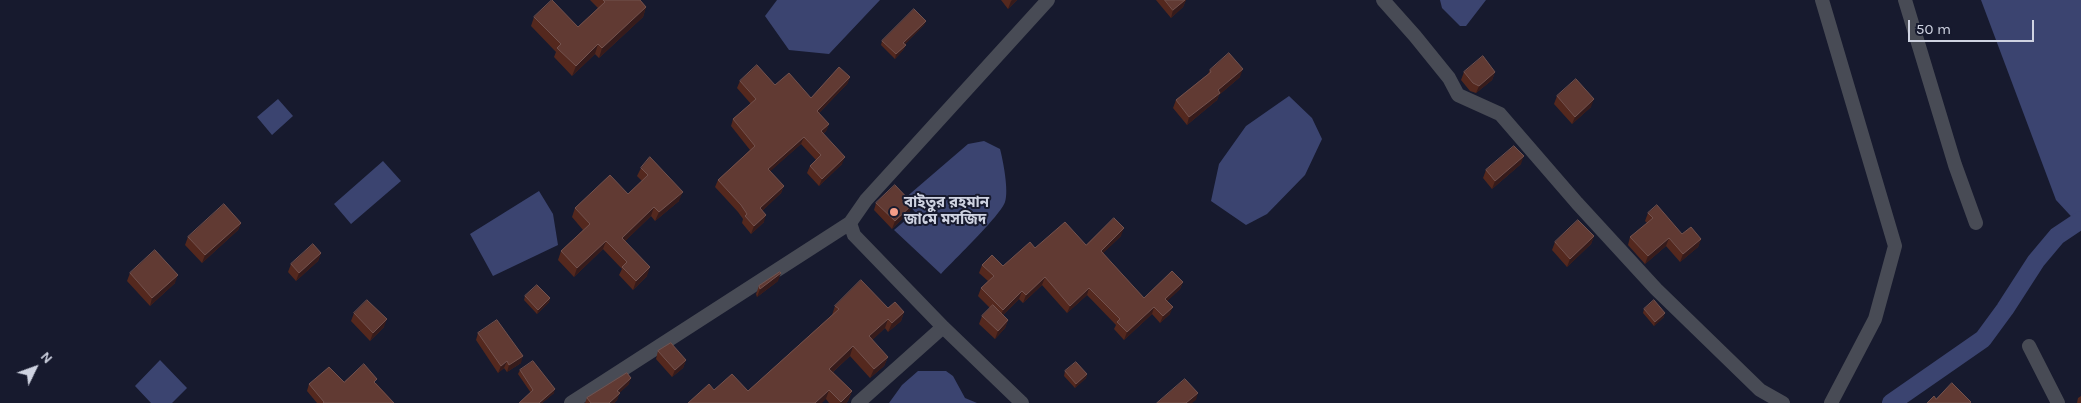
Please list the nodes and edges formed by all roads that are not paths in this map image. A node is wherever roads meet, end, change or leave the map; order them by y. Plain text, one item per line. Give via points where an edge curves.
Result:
1 (1048, 0) edge
2 (1383, 0) edge
3 (1822, 0) edge
4 (1905, 0) edge
5 (850, 223) junction
6 (1976, 223) dead end
7 (943, 327) junction
8 (2029, 346) dead end
9 (571, 403) edge
10 (858, 403) edge
11 (1022, 403) edge
12 (1783, 403) edge
13 (1832, 403) edge
14 (2058, 403) edge

1 - 5 street via 866,200
2 - 12 street via 1449,78 1458,95 1500,114 1656,289 1760,390
3 - 13 street via 1895,246 1875,319
4 - 6 street
5 - 7 street via 854,235
5 - 9 street
7 - 10 street
7 - 11 street
8 - 14 street

